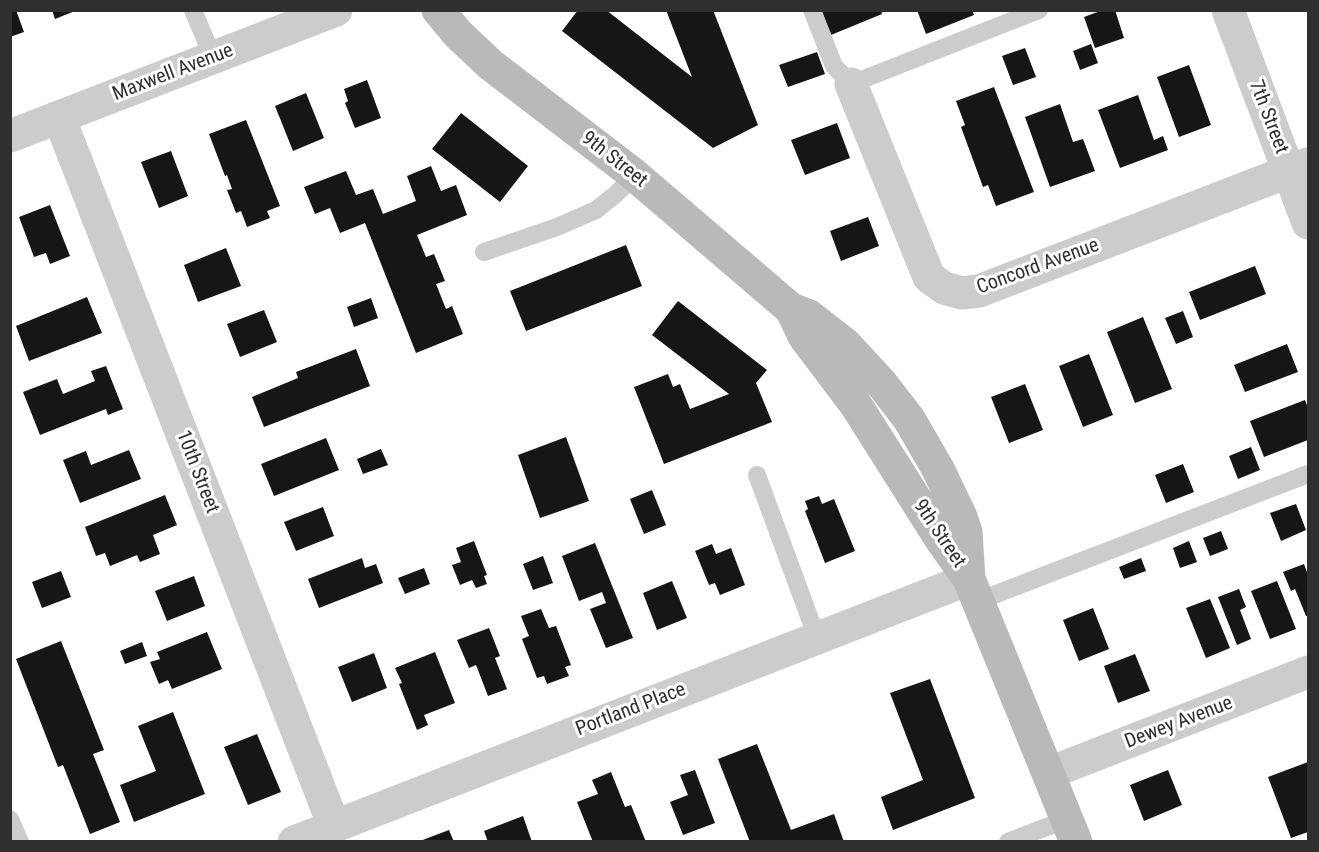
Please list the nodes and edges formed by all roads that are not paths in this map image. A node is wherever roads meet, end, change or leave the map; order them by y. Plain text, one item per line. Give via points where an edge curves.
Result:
1 (194, 10) edge
2 (336, 10) edge
3 (438, 10) edge
4 (812, 10) edge
5 (1039, 10) edge
6 (1228, 10) edge
7 (213, 58) junction
8 (851, 84) junction
9 (59, 117) junction
10 (10, 136) edge
11 (1298, 168) edge
12 (635, 175) junction
13 (1308, 223) edge
14 (484, 252) dead end
15 (1308, 474) edge
16 (757, 475) dead end
17 (973, 590) junction
18 (817, 638) junction
19 (1308, 672) edge
20 (1049, 773) junction
21 (10, 819) edge
22 (334, 826) junction
23 (1072, 830) edge
24 (20, 842) edge
25 (294, 842) edge
26 (1008, 842) edge

1 - 7 lane
2 - 7 street, Maxwell Avenue
3 - 12 street, 9th Street via 491,65
4 - 8 lane via 834,66
5 - 8 lane
6 - 11 street, 7th Street
7 - 9 street, Maxwell Avenue
8 - 11 street, Concord Avenue via 929,277 944,288 962,293 979,291
9 - 10 street, Maxwell Avenue
9 - 22 street, 10th Street
11 - 13 street, 7th Street
12 - 14 lane via 596,210
12 - 17 street, 9th Street via 791,309 804,336 856,405
15 - 17 lane
16 - 18 lane
17 - 18 street, Portland Place
17 - 20 street, 9th Street
18 - 22 street, Portland Place
19 - 20 street, Dewey Avenue
20 - 23 street, 9th Street
21 - 24 lane
22 - 25 street, Portland Place
23 - 26 lane

